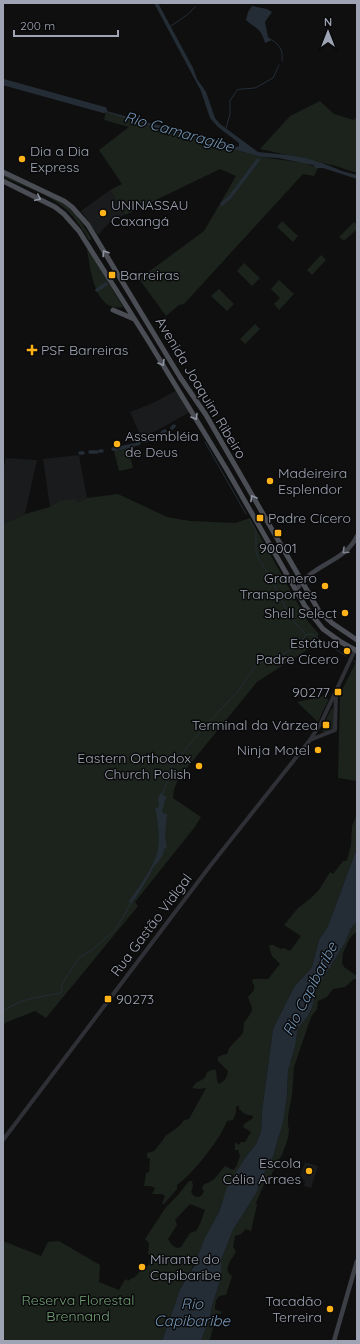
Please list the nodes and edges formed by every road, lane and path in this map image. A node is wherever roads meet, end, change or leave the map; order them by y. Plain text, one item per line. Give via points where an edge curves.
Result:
1 (3, 172) edge
2 (3, 181) edge
3 (113, 310) dead end
4 (135, 319) junction
5 (357, 536) edge
6 (302, 581) junction
7 (296, 591) junction
8 (357, 640) edge
9 (356, 649) edge
10 (336, 691) junction
11 (318, 726) junction
12 (324, 734) junction
13 (310, 740) junction
14 (3, 1140) edge
15 (357, 1262) edge
16 (334, 1341) edge

6 -> 1 main road, Avenida Joaquim Ribeiro via 206,415 180,377 88,225 64,201
2 -> 4 main road, Avenida Joaquim Ribeiro via 48,203 64,214 79,230
3 - 4 main road
4 -> 7 main road, Avenida Joaquim Ribeiro
5 -> 6 main road via 340,556
6 - 7 main road
6 - 8 main road, Avenida Joaquim Ribeiro via 319,611
7 - 9 main road, Avenida Joaquim Ribeiro via 320,625
9 - 10 street, Rua Gastão Vidigal
10 - 11 street, Rua Gastão Vidigal
10 - 12 street via 335,730
11 - 12 street
11 - 13 street, Rua Gastão Vidigal
12 - 13 street
13 - 14 street, Rua Gastão Vidigal via 210,866
15 - 16 main road

